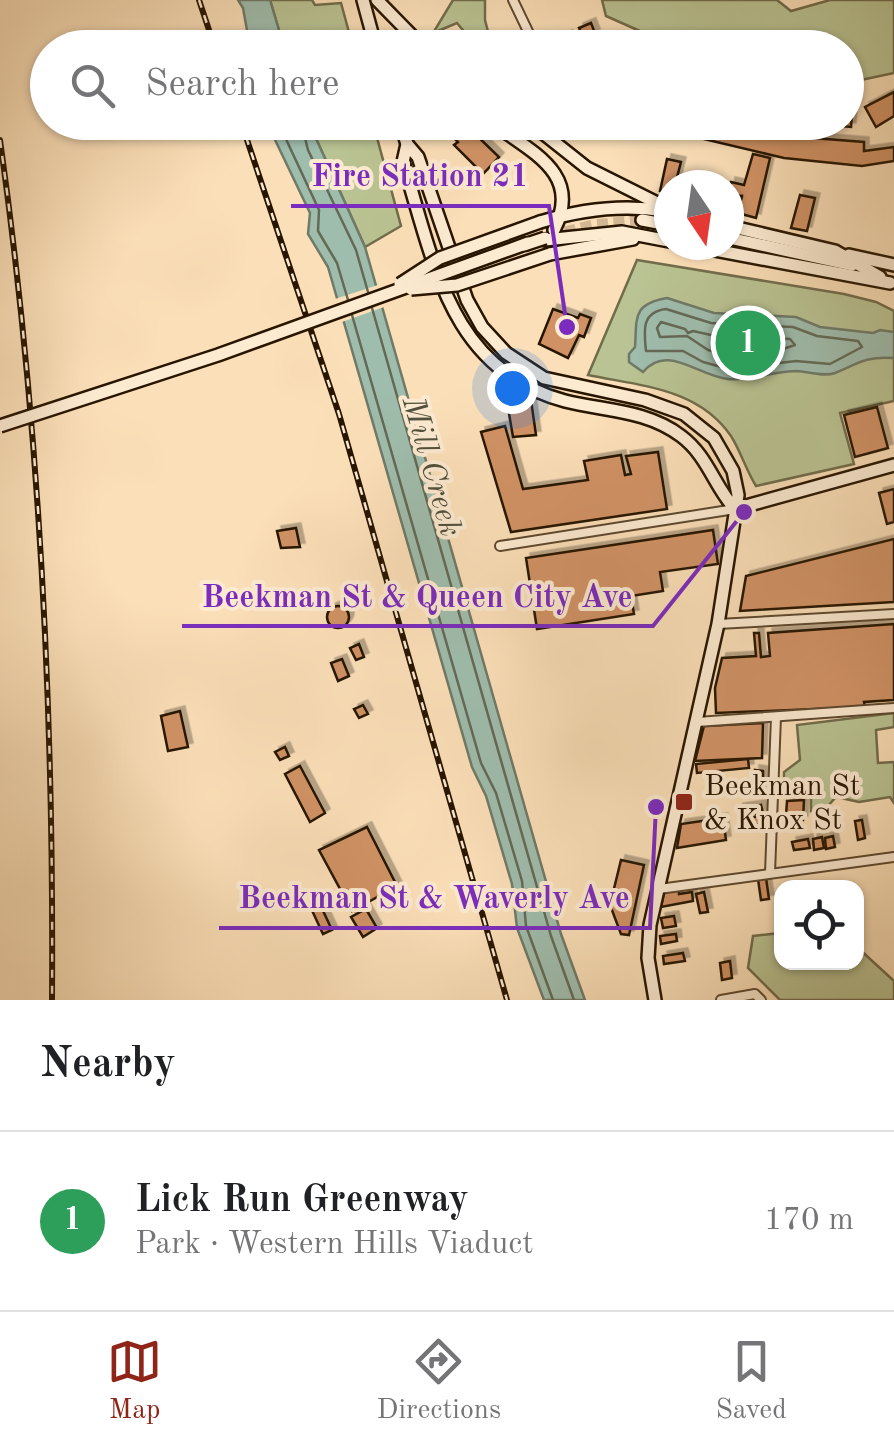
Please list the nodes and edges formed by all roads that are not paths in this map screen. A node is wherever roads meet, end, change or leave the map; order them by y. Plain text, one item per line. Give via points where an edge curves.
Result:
1 (362, 0) edge
2 (376, 0) edge
3 (513, 0) edge
4 (371, 30) edge
5 (406, 30) edge
6 (527, 30) edge
7 (406, 140) edge
8 (515, 140) edge
9 (552, 140) edge
10 (407, 144) junction
11 (654, 203) edge
12 (624, 209) junction
13 (654, 210) edge
14 (562, 215) junction
15 (642, 220) tunnel mouth
16 (654, 222) edge
17 (744, 230) edge
18 (550, 234) junction
19 (639, 236) junction
20 (654, 238) edge
21 (744, 241) edge
22 (528, 243) junction
23 (835, 251) junction
24 (744, 256) edge
25 (894, 265) edge
26 (863, 267) junction
27 (892, 284) edge
28 (387, 291) junction
29 (0, 425) edge
30 (894, 465) edge
31 (735, 509) junction
32 (500, 546) dead end
33 (894, 614) edge
34 (718, 624) junction
35 (894, 708) edge
36 (776, 717) junction
37 (697, 722) junction
38 (894, 857) edge
39 (770, 874) junction
40 (659, 889) junction
41 (758, 997) edge
42 (655, 1000) edge
43 (721, 1000) edge

1 - 4 main road
2 - 5 main road
3 - 6 street
7 - 10 main road
8 - 14 main road via 560,179
9 - 11 main road via 587,168
10 - 31 main road via 403,162 440,281 478,348 537,392 670,428 702,456
10 - 31 main road via 418,158 466,300 488,335 544,378 645,400 695,421 728,459 737,485
12 - 13 main road
12 - 14 main road
12 - 18 main road
14 - 18 main road
14 - 28 main road, bridge via 440,258
15 - 16 main road
17 - 23 main road
18 - 22 main road, bridge
18 - 28 main road, bridge
19 - 20 main road
19 - 22 main road via 602,232
19 - 28 main road, bridge via 550,254 457,285
21 - 26 main road
22 - 29 main road, bridge
23 - 25 main road
23 - 26 main road
24 - 27 main road
26 - 27 main road
28 - 29 main road, bridge
30 - 31 main road
31 - 32 street
31 - 34 main road
33 - 34 street
34 - 37 main road
35 - 36 street
36 - 37 street
36 - 39 street
37 - 40 main road
38 - 39 street
39 - 40 street
40 - 42 main road via 648,940
41 - 43 street

